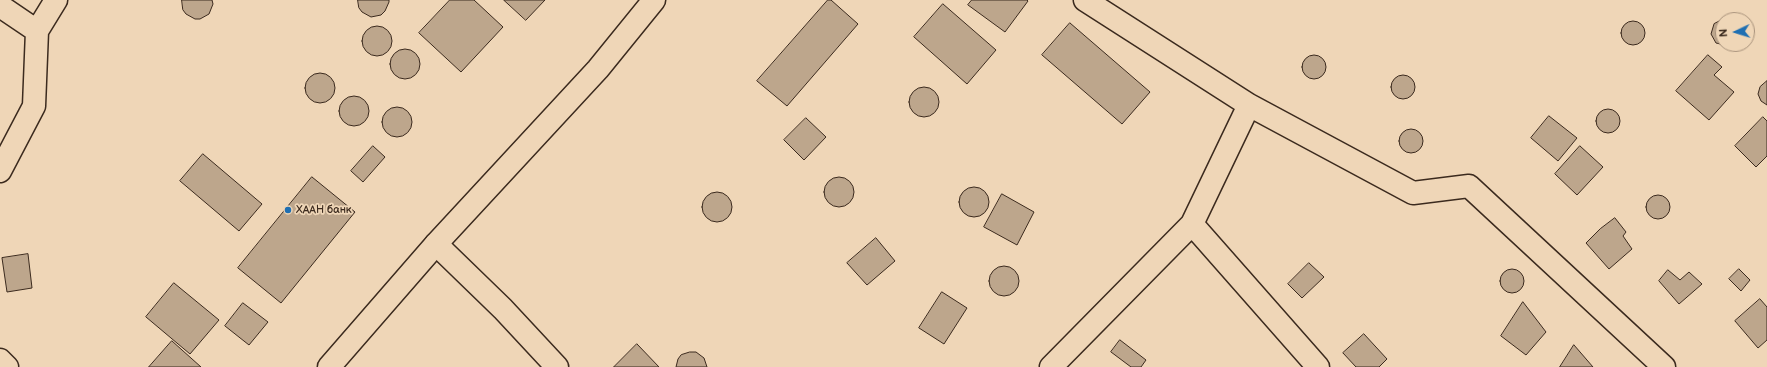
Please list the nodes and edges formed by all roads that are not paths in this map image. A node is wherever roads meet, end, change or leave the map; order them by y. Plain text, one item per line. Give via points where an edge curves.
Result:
1 (56, 0) edge
2 (654, 0) edge
3 (1085, 0) edge
4 (0, 6) edge
5 (37, 31) junction
6 (1249, 105) junction
7 (0, 171) edge
8 (1192, 224) junction
9 (436, 244) junction
10 (0, 360) edge
11 (7, 367) edge
12 (329, 367) edge
13 (557, 367) edge
14 (1051, 367) edge
15 (1318, 367) edge
16 (1664, 367) edge

1 - 5 main road
2 - 9 main road via 598,69
3 - 6 main road
4 - 5 main road
5 - 7 main road via 34,106
6 - 8 main road
6 - 16 main road via 1412,193 1469,186
8 - 14 main road
8 - 15 main road
9 - 12 main road
9 - 13 main road via 503,309
10 - 11 main road

